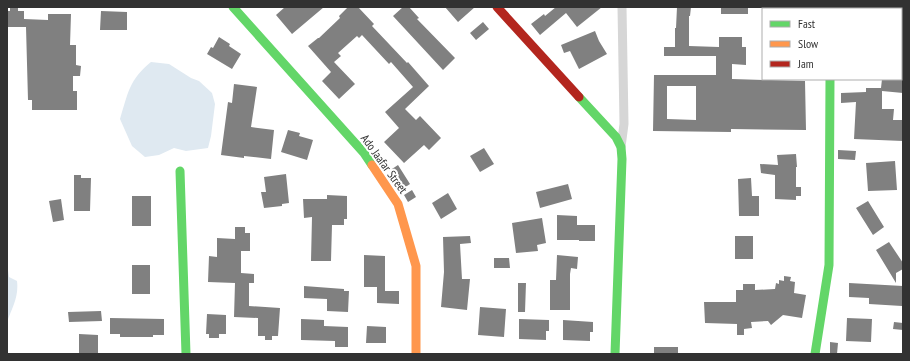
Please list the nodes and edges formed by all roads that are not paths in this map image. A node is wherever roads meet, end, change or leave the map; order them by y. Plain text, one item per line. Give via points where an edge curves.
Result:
1 (233, 7) edge
2 (497, 7) edge
3 (622, 7) edge
4 (830, 80) edge
5 (621, 147) junction
6 (180, 171) dead end
7 (186, 354) edge
8 (416, 354) edge
9 (615, 354) edge
10 (815, 354) edge

1 - 8 street, Ado Jaafar Street via 364,153 398,204 416,266
2 - 5 street via 616,137
3 - 5 street via 624,124
4 - 10 street via 829,265
5 - 9 street
6 - 7 street

